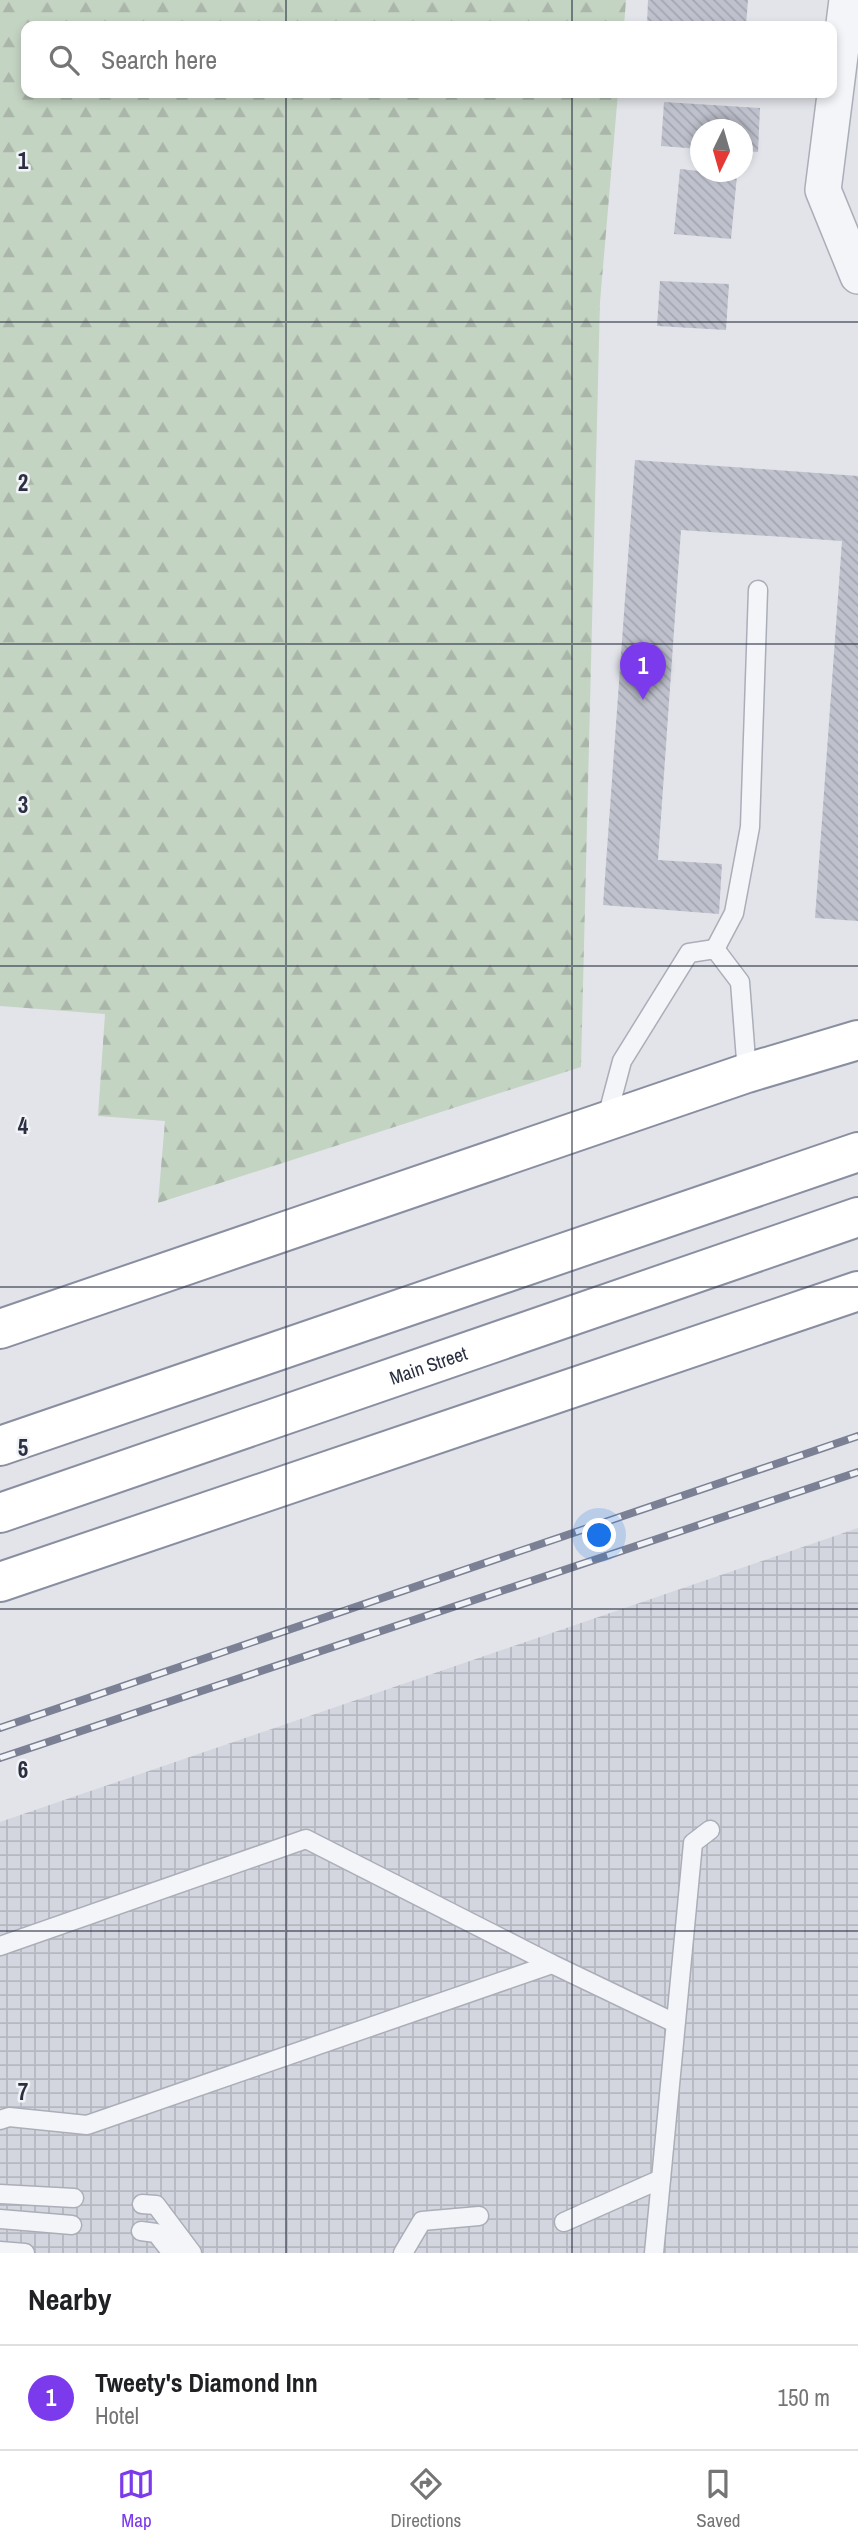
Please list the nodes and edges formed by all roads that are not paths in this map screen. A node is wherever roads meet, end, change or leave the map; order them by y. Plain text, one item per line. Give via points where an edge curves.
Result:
1 (847, 0) edge
2 (837, 79) edge
3 (835, 98) edge
4 (858, 276) edge
5 (758, 590) dead end
6 (715, 949) junction
7 (858, 1040) edge
8 (747, 1073) junction
9 (606, 1121) junction
10 (858, 1152) edge
11 (858, 1217) edge
12 (858, 1291) edge
13 (0, 1329) edge
14 (0, 1446) edge
15 (0, 1513) edge
16 (0, 1582) edge
17 (710, 1830) dead end
18 (0, 1946) edge
19 (552, 1964) junction
20 (676, 2023) junction
21 (0, 2120) edge
22 (661, 2179) junction
23 (0, 2194) edge
24 (74, 2198) dead end
25 (142, 2204) dead end
26 (479, 2216) dead end
27 (0, 2219) edge
28 (564, 2222) dead end
29 (72, 2225) dead end
30 (141, 2231) dead end
31 (0, 2251) edge
32 (25, 2253) edge
33 (172, 2253) edge
34 (192, 2253) edge
35 (402, 2253) edge
36 (654, 2253) edge

1 - 2 street
3 - 4 street via 823,190
5 - 6 lane via 750,827 734,913
6 - 8 lane via 740,982
6 - 9 lane via 689,953 622,1060
7 - 8 highway
8 - 9 highway
9 - 13 highway
10 - 14 highway
11 - 15 highway, Main Street
12 - 16 highway
17 - 20 lane via 693,1843
18 - 19 lane via 306,1839
19 - 20 lane
19 - 21 lane via 87,2125 9,2116
20 - 22 lane
22 - 28 lane
22 - 36 lane
23 - 24 lane
25 - 34 lane via 156,2205
26 - 35 lane via 422,2221
27 - 29 lane
30 - 33 lane via 156,2233
31 - 32 lane

